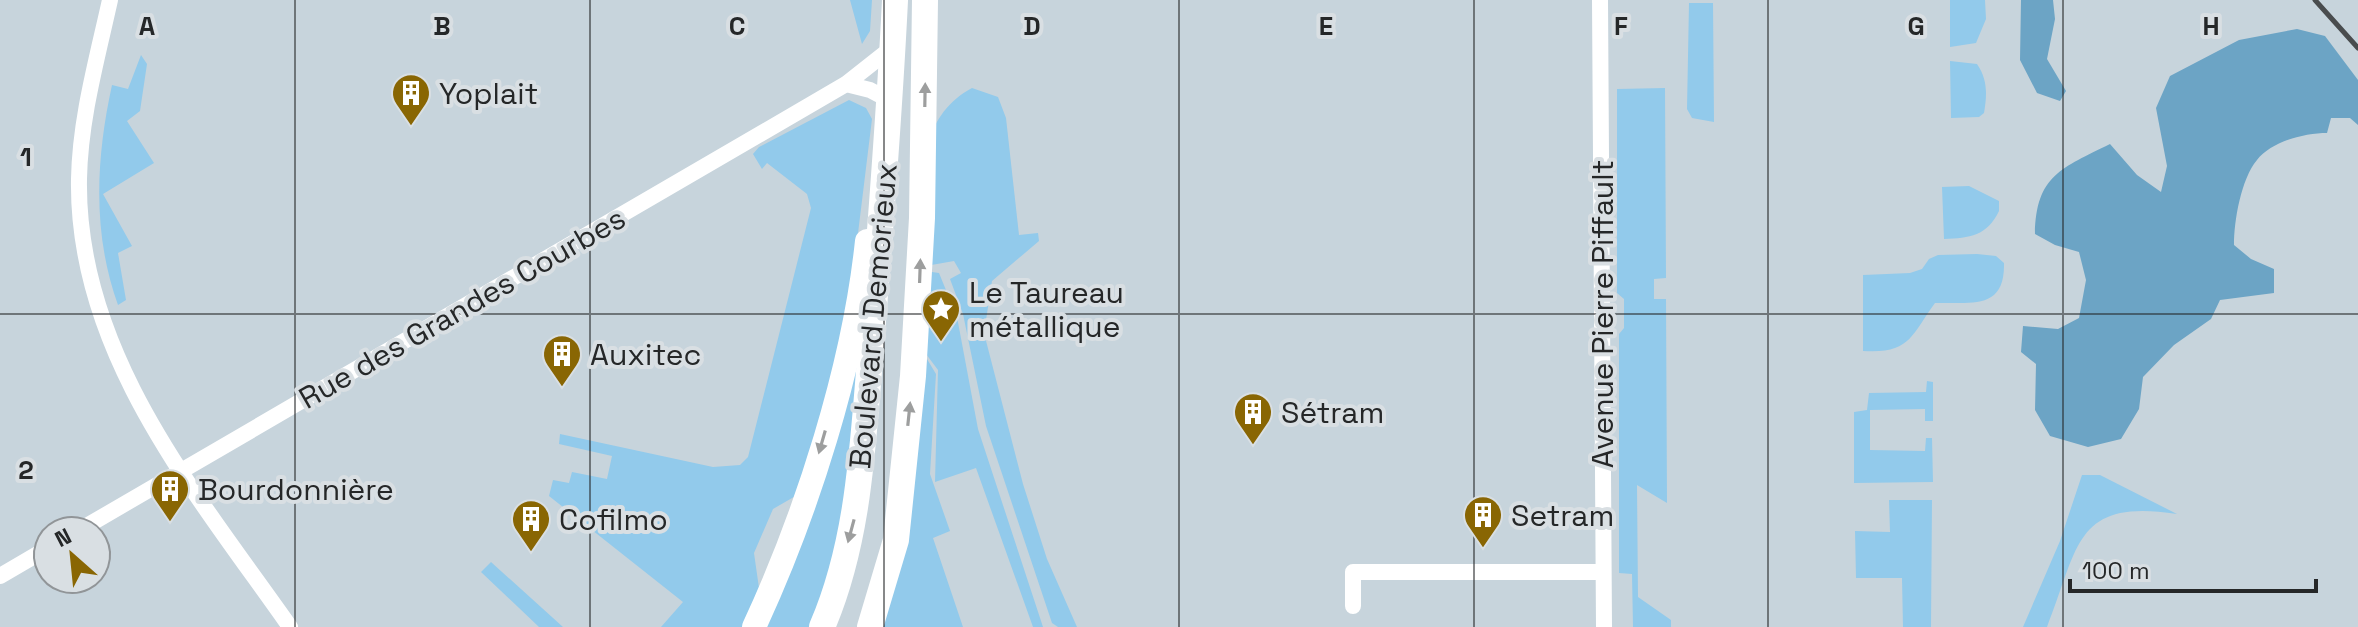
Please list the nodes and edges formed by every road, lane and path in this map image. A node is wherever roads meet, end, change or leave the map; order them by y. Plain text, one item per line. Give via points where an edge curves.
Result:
1 (110, 0) edge
2 (892, 0) edge
3 (925, 0) edge
4 (1600, 0) edge
5 (884, 54) junction
6 (846, 84) junction
7 (887, 98) junction
8 (179, 473) junction
9 (106, 515) edge
10 (32, 557) edge
11 (1603, 572) junction
12 (0, 576) edge
13 (1353, 606) dead end
14 (290, 627) edge
15 (754, 627) edge
16 (822, 627) edge
17 (870, 627) edge
18 (1604, 627) edge

1 - 8 street via 85,115 79,180 84,251 106,335
2 - 5 main road
2 - 7 main road, Boulevard Demorieux
17 -> 3 main road, Boulevard Demorieux via 896,540 913,376 923,206
4 - 11 street, Avenue Pierre Piffault
5 - 6 street, Rue des Grandes Courbes
5 - 7 main road
6 - 7 street
6 - 8 street, Rue des Grandes Courbes
7 -> 15 main road via 861,296 848,352 805,502
7 -> 16 main road, Boulevard Demorieux via 854,521
8 - 9 street, Rue des Grandes Courbes
8 - 14 street
10 - 12 street
11 - 13 street via 1353,572
11 - 18 street, Avenue Pierre Piffault

